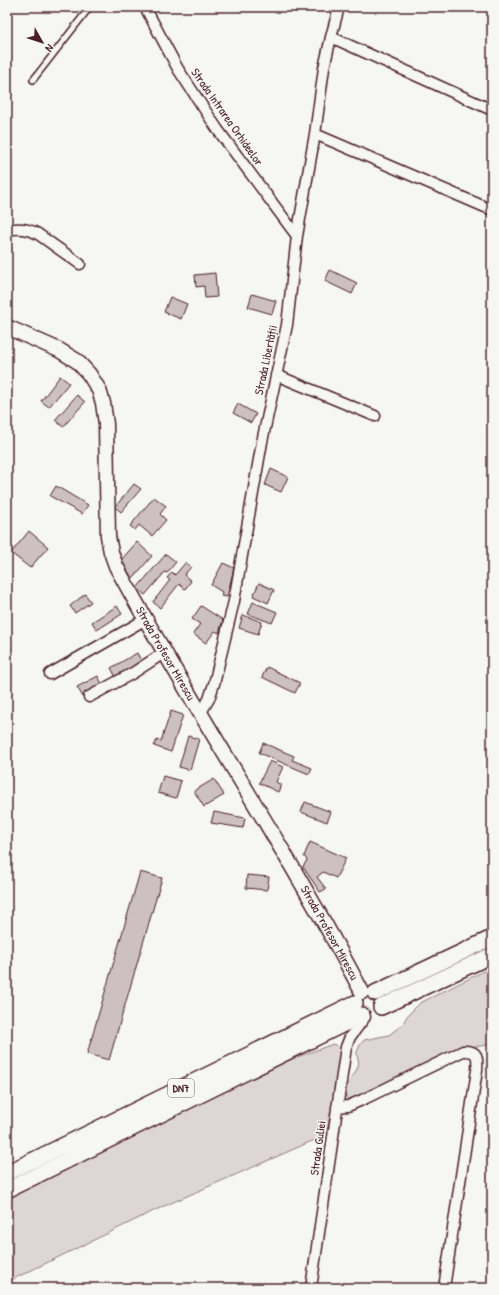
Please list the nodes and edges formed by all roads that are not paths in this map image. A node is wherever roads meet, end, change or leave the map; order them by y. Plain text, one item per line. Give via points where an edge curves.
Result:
1 (90, 7) edge
2 (145, 7) edge
3 (339, 7) edge
4 (331, 37) junction
5 (33, 80) dead end
6 (492, 110) edge
7 (315, 134) junction
8 (492, 210) edge
9 (7, 230) edge
10 (297, 236) junction
11 (80, 264) dead end
12 (7, 327) edge
13 (276, 375) junction
14 (375, 416) dead end
15 (146, 619) junction
16 (166, 652) junction
17 (50, 674) dead end
18 (89, 697) dead end
19 (200, 714) junction
20 (492, 938) edge
21 (492, 955) edge
22 (364, 1004) junction
23 (337, 1106) junction
24 (7, 1173) edge
25 (7, 1190) edge
26 (311, 1288) edge
27 (444, 1288) edge

1 - 5 lane
2 - 10 street, Strada Intrarea Orhideelor via 178,69 218,130
3 - 4 street, Strada Libertății
4 - 6 street
4 - 7 street, Strada Libertății
7 - 8 street
7 - 10 street, Strada Libertății
9 - 11 street via 31,230
10 - 13 street, Strada Libertății via 287,325
12 - 15 street, Strada Profesor Mirescu via 59,350 77,361 99,390 106,424 108,536 111,552 116,566
13 - 14 street
13 - 19 street, Strada Libertății via 234,601 220,663 209,699
15 - 16 street, Strada Profesor Mirescu
15 - 17 street
16 - 18 street
16 - 19 street, Strada Profesor Mirescu
19 - 22 street, Strada Profesor Mirescu via 320,914
20 - 22 main road, DN7
21 - 22 main road, DN7 via 381,1007 377,1014 369,1017
22 - 23 street, Strada Guliei via 346,1047
22 - 24 main road, DN7
22 - 25 main road, DN7
23 - 26 street, Strada Guliei
23 - 27 street via 348,1106 362,1100 463,1051 470,1051 478,1059

